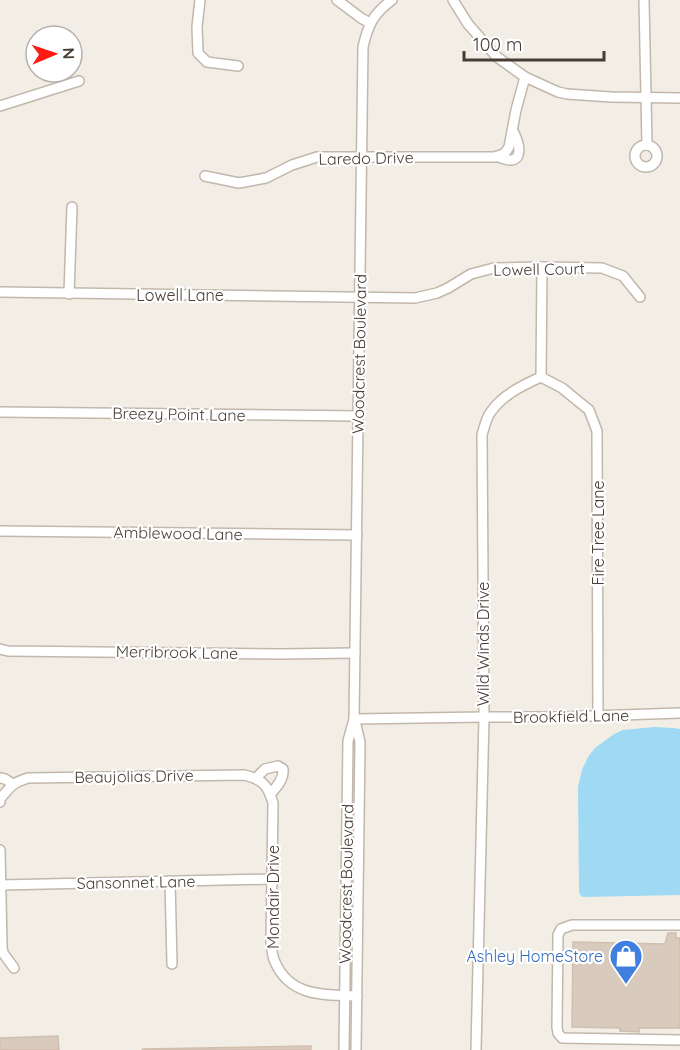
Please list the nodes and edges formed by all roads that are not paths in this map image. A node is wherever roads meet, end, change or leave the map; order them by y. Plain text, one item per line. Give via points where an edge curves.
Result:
1 (200, 0) edge
2 (338, 0) edge
3 (392, 0) edge
4 (453, 0) edge
5 (644, 0) edge
6 (370, 23) junction
7 (238, 66) dead end
8 (525, 77) junction
9 (70, 84) edge
10 (646, 97) junction
11 (680, 98) edge
12 (0, 106) edge
13 (647, 145) dead end
14 (362, 156) junction
15 (205, 176) dead end
16 (72, 207) dead end
17 (542, 267) junction
18 (0, 292) edge
19 (69, 294) junction
20 (640, 297) dead end
21 (360, 298) junction
22 (541, 377) junction
23 (0, 412) edge
24 (358, 417) junction
25 (0, 531) edge
26 (357, 535) junction
27 (0, 649) edge
28 (355, 653) junction
29 (680, 713) edge
30 (598, 716) junction
31 (484, 717) junction
32 (354, 719) junction
33 (255, 777) junction
34 (0, 778) edge
35 (13, 784) junction
36 (270, 794) junction
37 (0, 802) edge
38 (0, 850) edge
39 (272, 879) junction
40 (170, 881) junction
41 (1, 885) edge
42 (680, 925) edge
43 (172, 964) dead end
44 (14, 968) dead end
45 (344, 996) junction
46 (357, 996) junction
47 (680, 1040) edge
48 (344, 1050) edge
49 (356, 1050) edge
50 (476, 1050) edge

1 - 7 street via 198,54 207,62
2 - 6 street
3 - 6 street, Woodcrest Boulevard
4 - 8 street via 497,57
5 - 10 street
6 - 14 street, Woodcrest Boulevard via 363,47
8 - 10 street via 567,94
8 - 14 street, Laredo Drive via 505,153 442,158
9 - 12 street
10 - 11 street
10 - 13 street
14 - 15 street, Laredo Drive via 317,157 266,178 239,183
14 - 21 street, Woodcrest Boulevard
16 - 19 street
17 - 20 street, Lowell Court via 602,268 623,276
17 - 21 street, Lowell Court via 494,268 471,274 437,293 415,298
17 - 22 street
18 - 19 street, Lowell Lane
19 - 21 street, Lowell Lane
21 - 24 street, Woodcrest Boulevard
22 - 30 street, Fire Tree Lane via 589,410 597,432
22 - 31 street, Wild Winds Drive via 499,403 489,414 482,435
23 - 24 street, Breezy Point Lane
24 - 26 street, Woodcrest Boulevard
25 - 26 street, Amblewood Lane
26 - 28 street, Woodcrest Boulevard
27 - 28 street, Merribrook Lane
28 - 32 street, Woodcrest Boulevard
29 - 30 street, Brookfield Lane
30 - 31 street, Brookfield Lane
31 - 32 street, Brookfield Lane
31 - 50 street, Wild Winds Drive
32 - 45 street, Woodcrest Boulevard via 348,741
32 - 46 street, Woodcrest Boulevard via 360,742
33 - 35 street, Beaujolias Drive via 244,774 28,778
33 - 36 street
33 - 36 street via 265,769 283,769 280,782
34 - 35 street
35 - 37 street
36 - 39 street, Mondair Drive
38 - 41 street
39 - 40 street, Sansonnet Lane
39 - 45 street, Mondair Drive via 271,943 283,976 297,988 315,994
40 - 41 street, Sansonnet Lane
40 - 43 street
41 - 44 street via 2,947
42 - 47 street via 573,925 561,929 557,1027 562,1038
45 - 46 street, Mondair Drive
45 - 48 street, Woodcrest Boulevard
46 - 49 street, Woodcrest Boulevard

